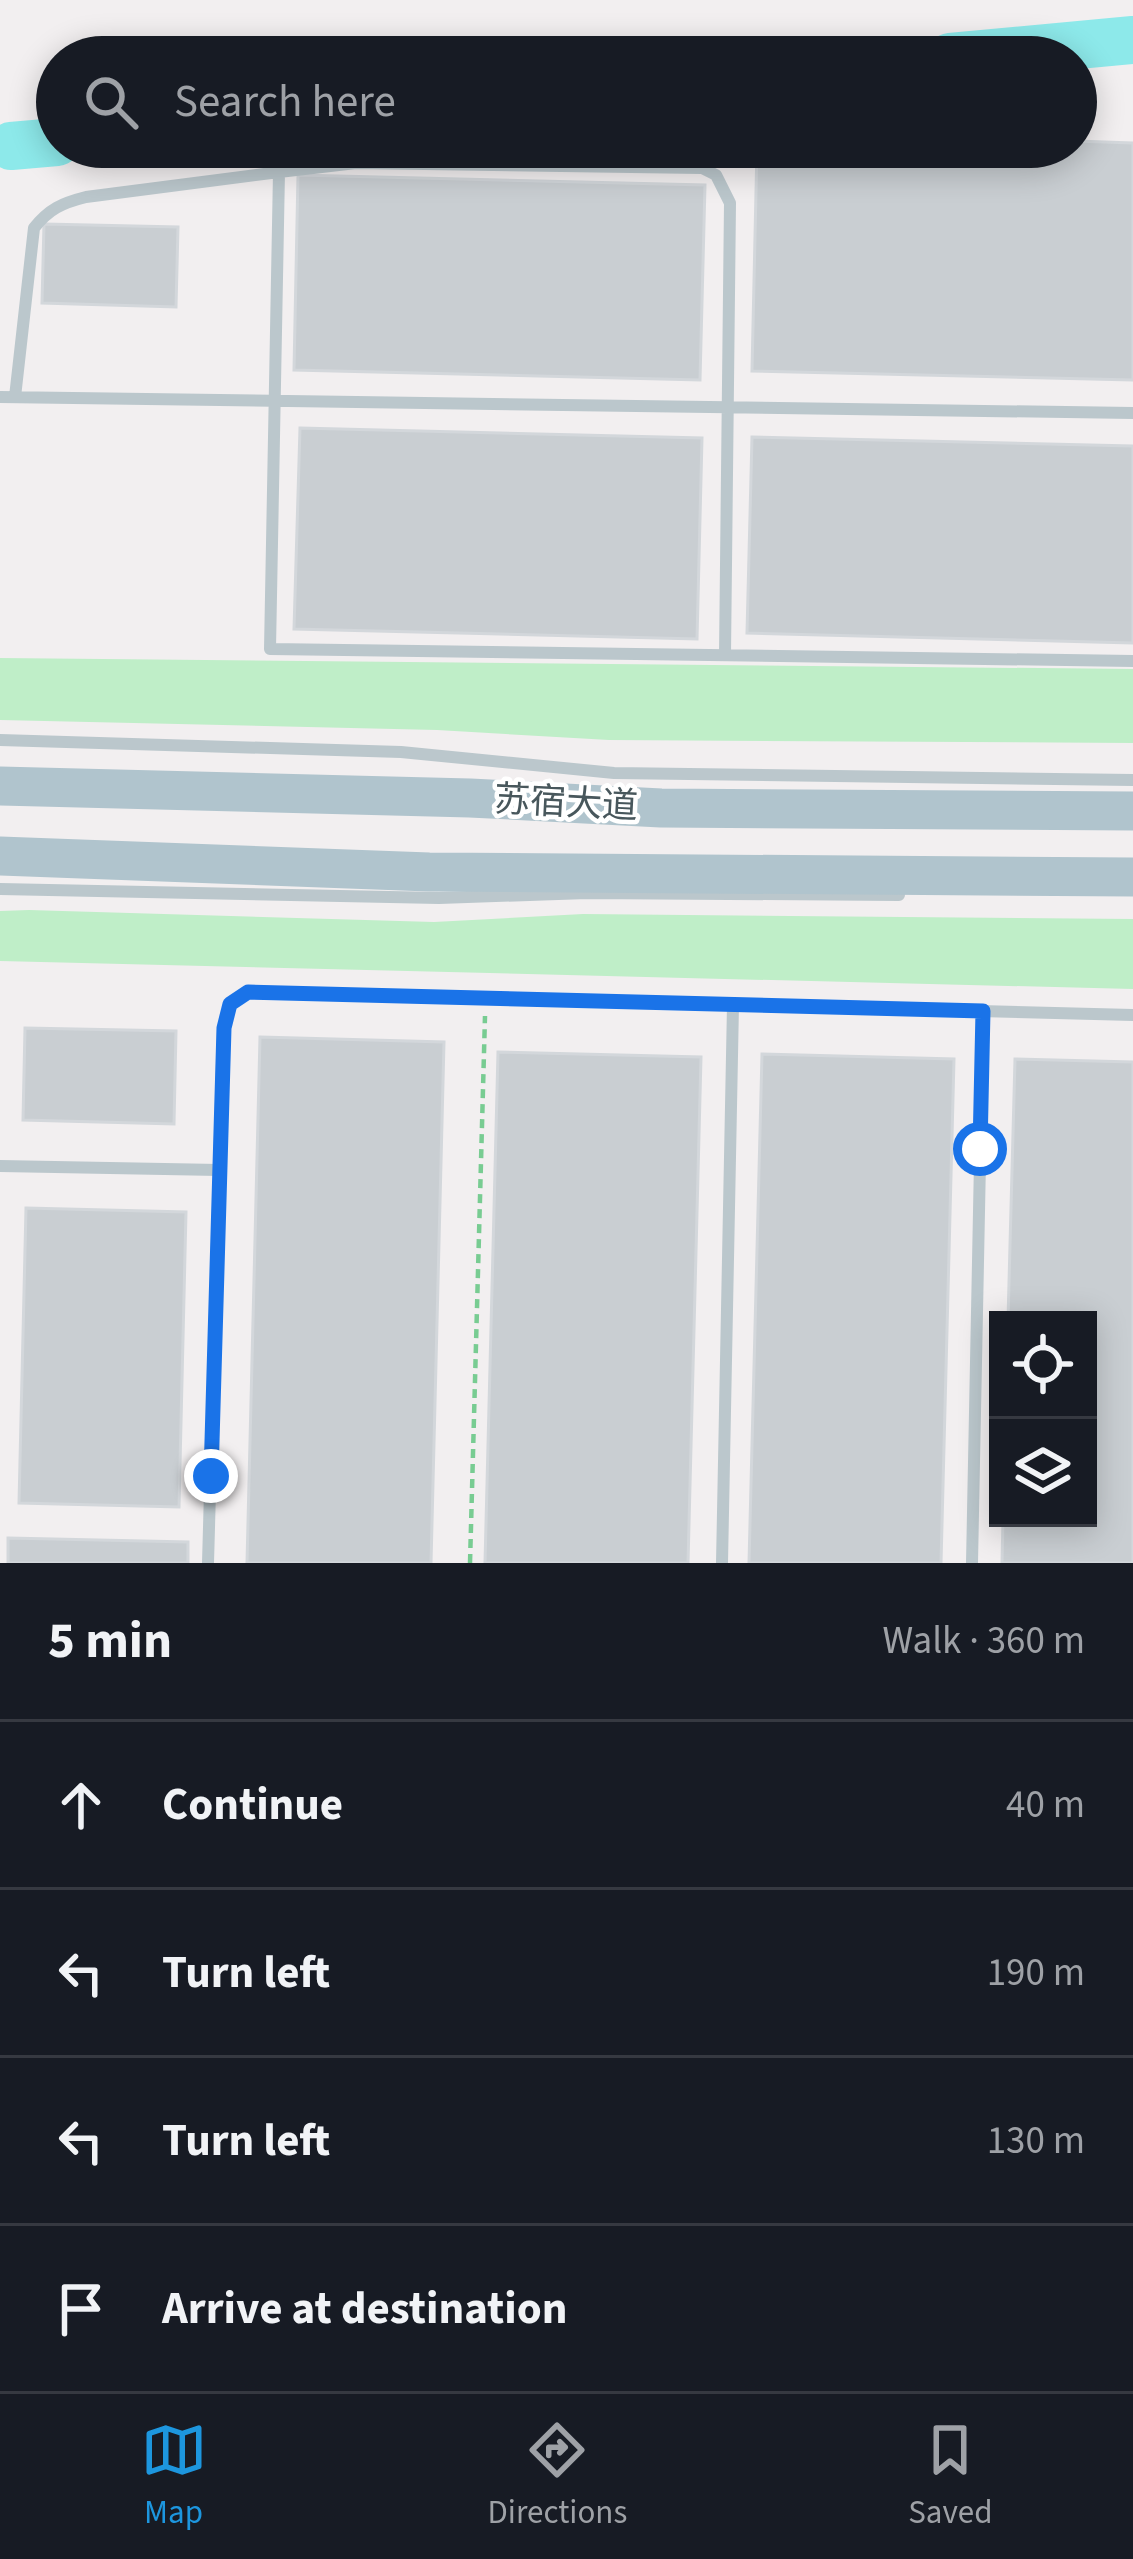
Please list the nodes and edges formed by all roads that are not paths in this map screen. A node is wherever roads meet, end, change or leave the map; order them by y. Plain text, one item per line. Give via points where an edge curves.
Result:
1 (313, 168) edge
2 (702, 168) edge
3 (279, 172) junction
4 (0, 397) edge
5 (16, 398) junction
6 (275, 401) junction
7 (728, 407) junction
8 (1133, 412) edge
9 (725, 655) junction
10 (1133, 661) edge
11 (0, 740) edge
12 (1133, 780) edge
13 (0, 786) edge
14 (1133, 811) edge
15 (0, 856) edge
16 (1133, 877) edge
17 (0, 889) edge
18 (919, 895) dead end
19 (733, 1005) junction
20 (983, 1011) junction
21 (1133, 1015) edge
22 (0, 1166) edge
23 (219, 1170) junction
24 (208, 1563) edge
25 (722, 1563) edge
26 (972, 1563) edge

1 - 3 lane
2 - 7 lane via 716,175 730,203
3 - 5 lane via 86,197 46,213 34,228
3 - 6 lane
4 - 5 lane
5 - 6 lane
6 - 7 lane
6 - 9 lane via 270,649
7 - 8 lane
7 - 9 lane
9 - 10 lane
11 - 12 lane via 401,752 614,773
13 - 14 main road, 苏宿大道 via 661,808
15 - 16 main road, 苏宿大道 via 429,872
17 - 18 lane via 439,898
19 - 20 lane
19 - 23 lane via 248,992 230,1004 224,1028
19 - 25 lane
20 - 21 lane
20 - 26 lane
22 - 23 lane
23 - 24 lane

